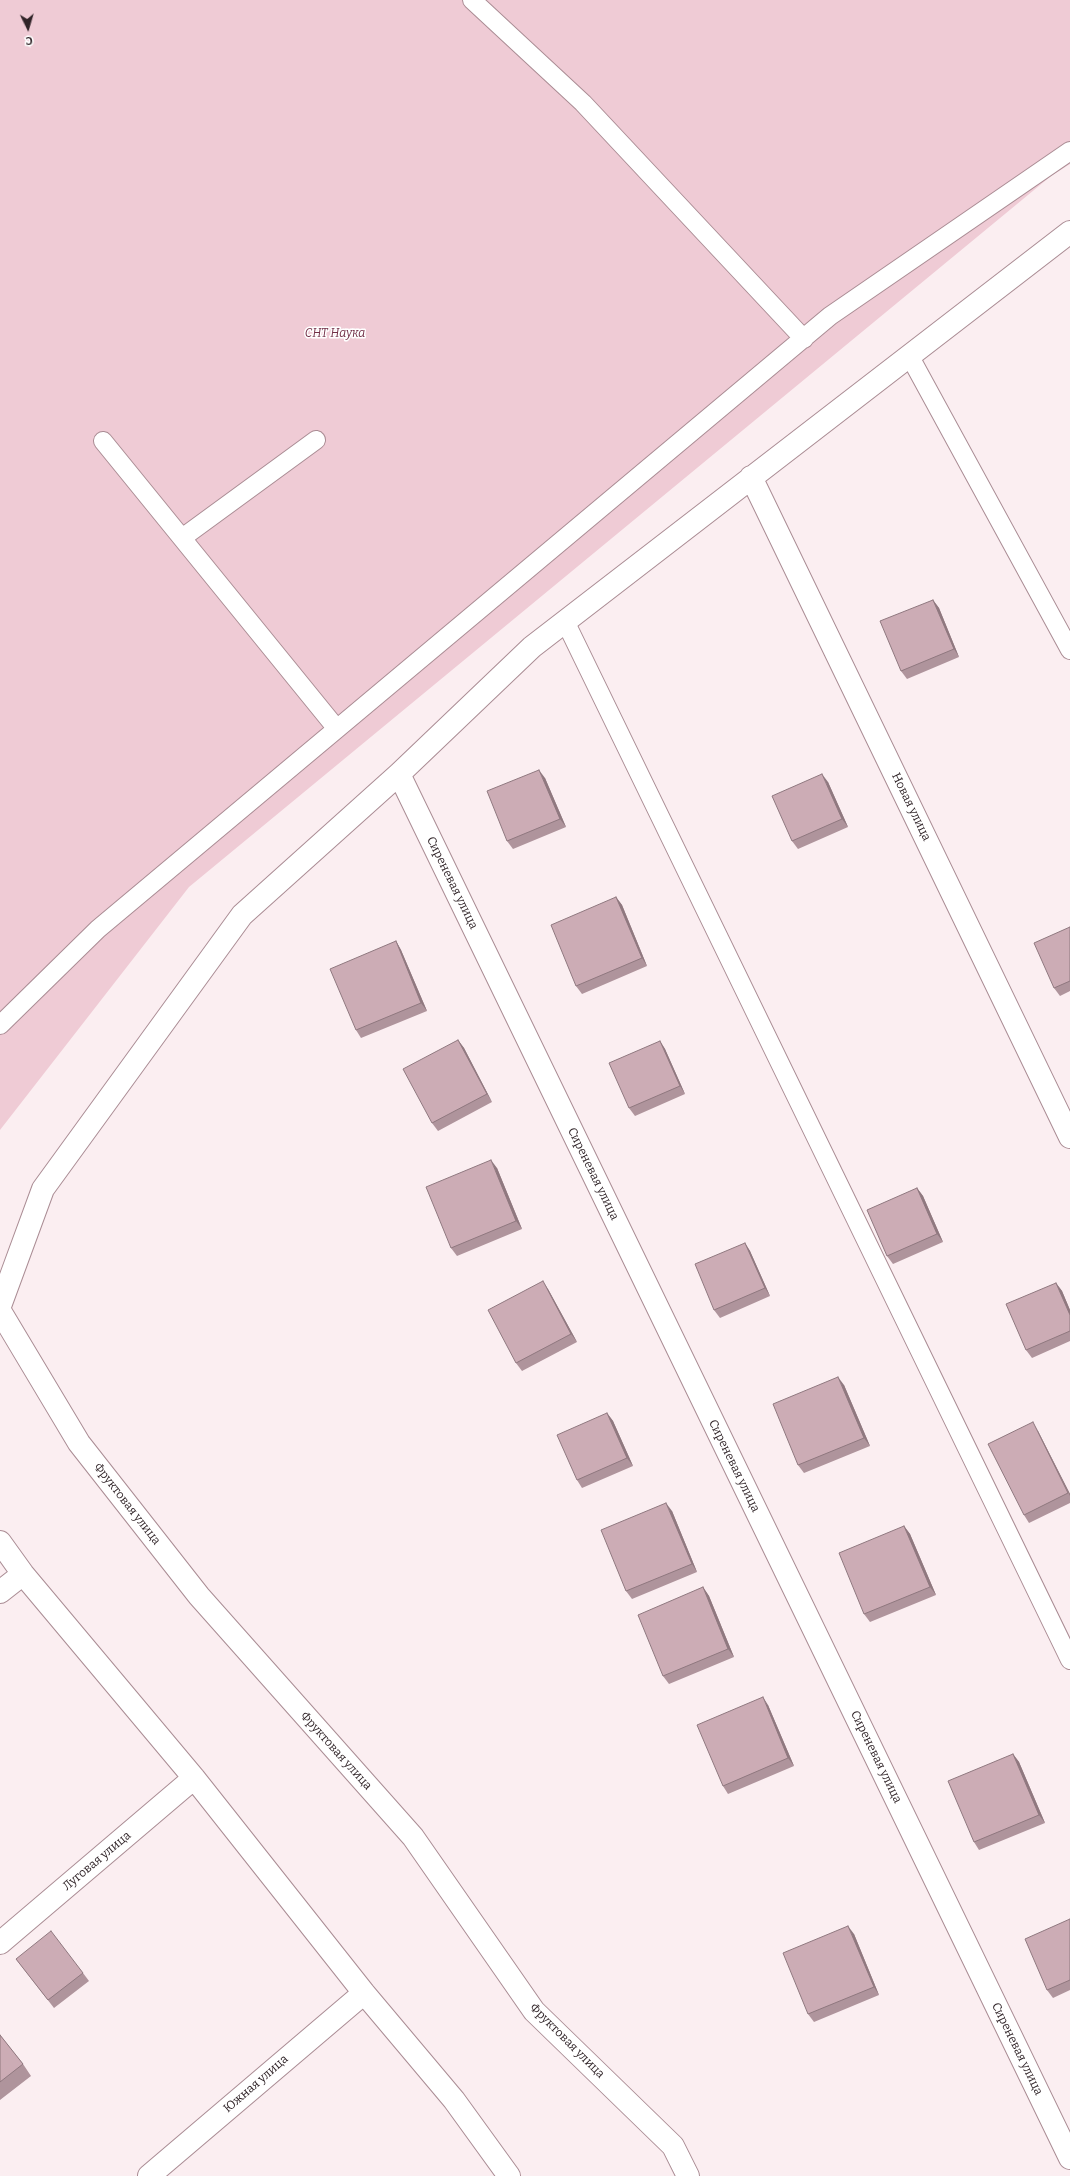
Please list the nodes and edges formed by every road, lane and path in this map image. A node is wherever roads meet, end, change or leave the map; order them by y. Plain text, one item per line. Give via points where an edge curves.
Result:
1 (472, 0) edge
2 (1070, 151) edge
3 (1070, 232) edge
4 (804, 339) junction
5 (909, 356) junction
6 (316, 440) dead end
7 (103, 441) dead end
8 (751, 477) junction
9 (182, 538) junction
10 (565, 621) junction
11 (1070, 650) edge
12 (338, 729) junction
13 (399, 774) junction
14 (0, 1025) edge
15 (1070, 1136) edge
16 (0, 1306) edge
17 (0, 1311) edge
18 (0, 1542) edge
19 (22, 1574) junction
20 (0, 1592) edge
21 (1070, 1660) edge
22 (194, 1778) junction
23 (0, 1943) edge
24 (364, 1993) junction
25 (1070, 2158) edge
26 (149, 2176) edge
27 (509, 2176) edge
28 (688, 2176) edge

1 - 4 lane via 583,103
2 - 4 lane via 830,316
3 - 5 street
4 - 12 lane
5 - 8 street
5 - 11 lane
6 - 9 lane
7 - 9 lane
8 - 10 street
8 - 15 street, Новая улица
9 - 12 lane
10 - 13 street via 532,647
10 - 21 lane
12 - 14 lane via 98,929
13 - 16 street via 242,915 43,1189
13 - 25 street, Сиреневая улица
17 - 28 street, Фруктовая улица via 79,1443 199,1596 413,1837 534,2011 673,2146
18 - 19 street
19 - 20 street
19 - 22 street
22 - 23 street, Луговая улица
22 - 24 street
24 - 26 street, Южная улица
24 - 27 street via 454,2100

